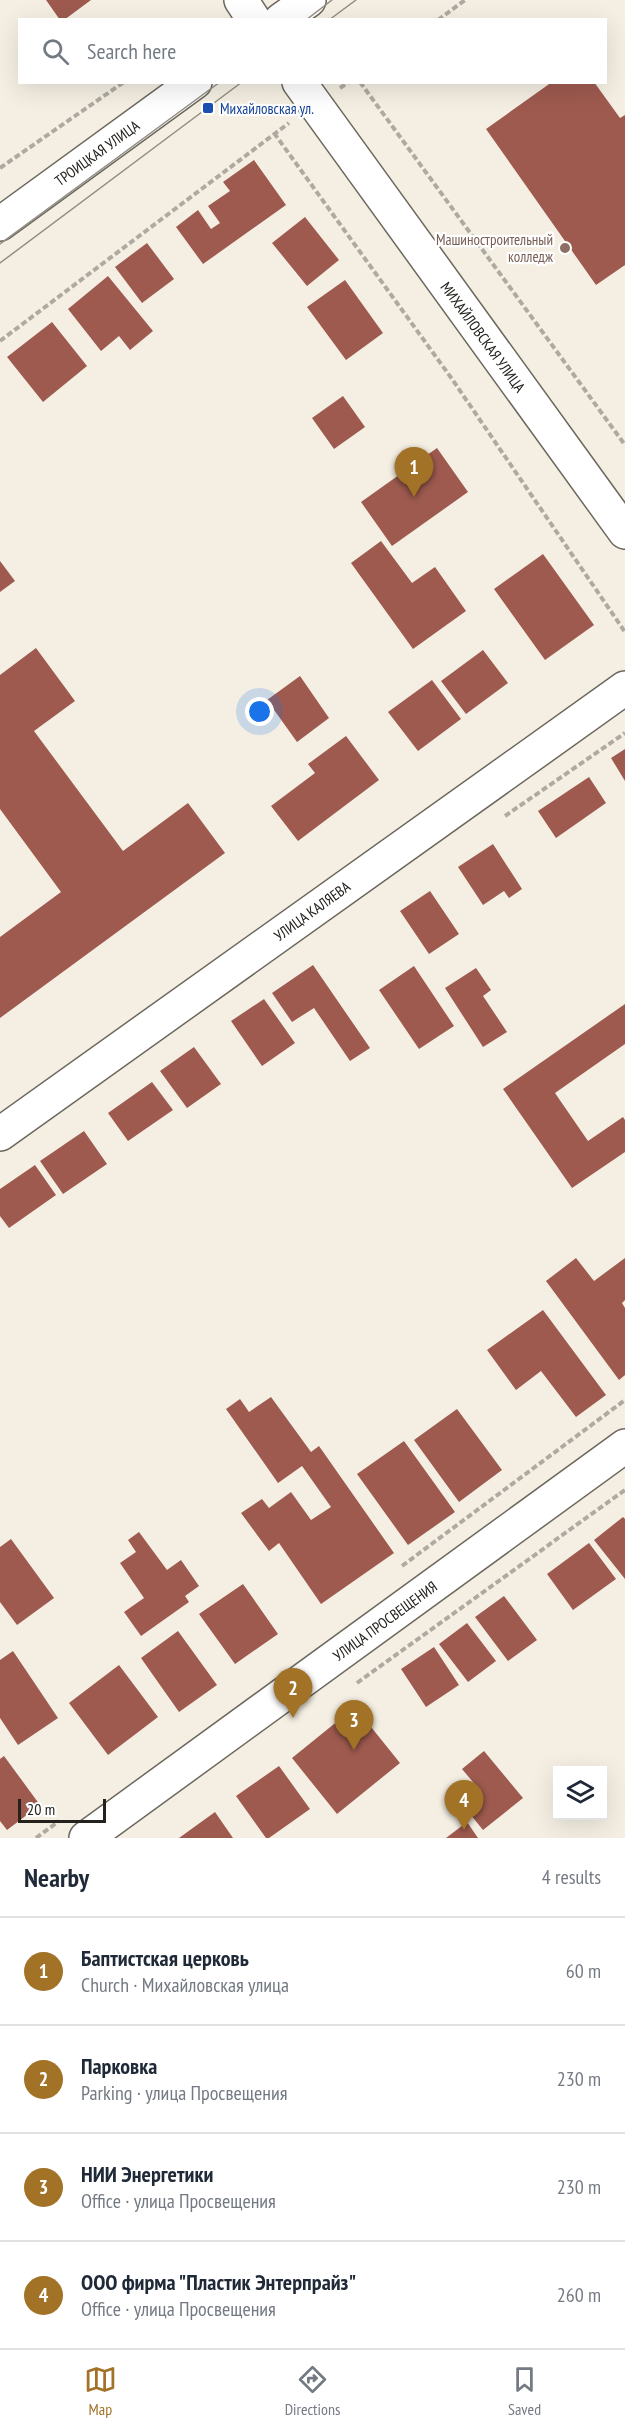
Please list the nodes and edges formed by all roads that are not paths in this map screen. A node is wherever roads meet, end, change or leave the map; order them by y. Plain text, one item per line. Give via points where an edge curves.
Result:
1 (241, 0) edge
2 (309, 0) edge
3 (253, 18) edge
4 (285, 18) edge
5 (192, 84) edge
6 (307, 94) edge
7 (0, 224) edge
8 (625, 532) edge
9 (625, 688) edge
10 (0, 1134) edge
11 (625, 1446) edge
12 (86, 1838) edge

1 - 3 street
2 - 4 street
5 - 7 street, ТРОИЦКАЯ УЛИЦА
6 - 8 street, МИХАЙЛОВСКАЯ УЛИЦА
9 - 10 street, УЛИЦА КАЛЯЕВА
11 - 12 street, УЛИЦА ПРОСВЕЩЕНИЯ

